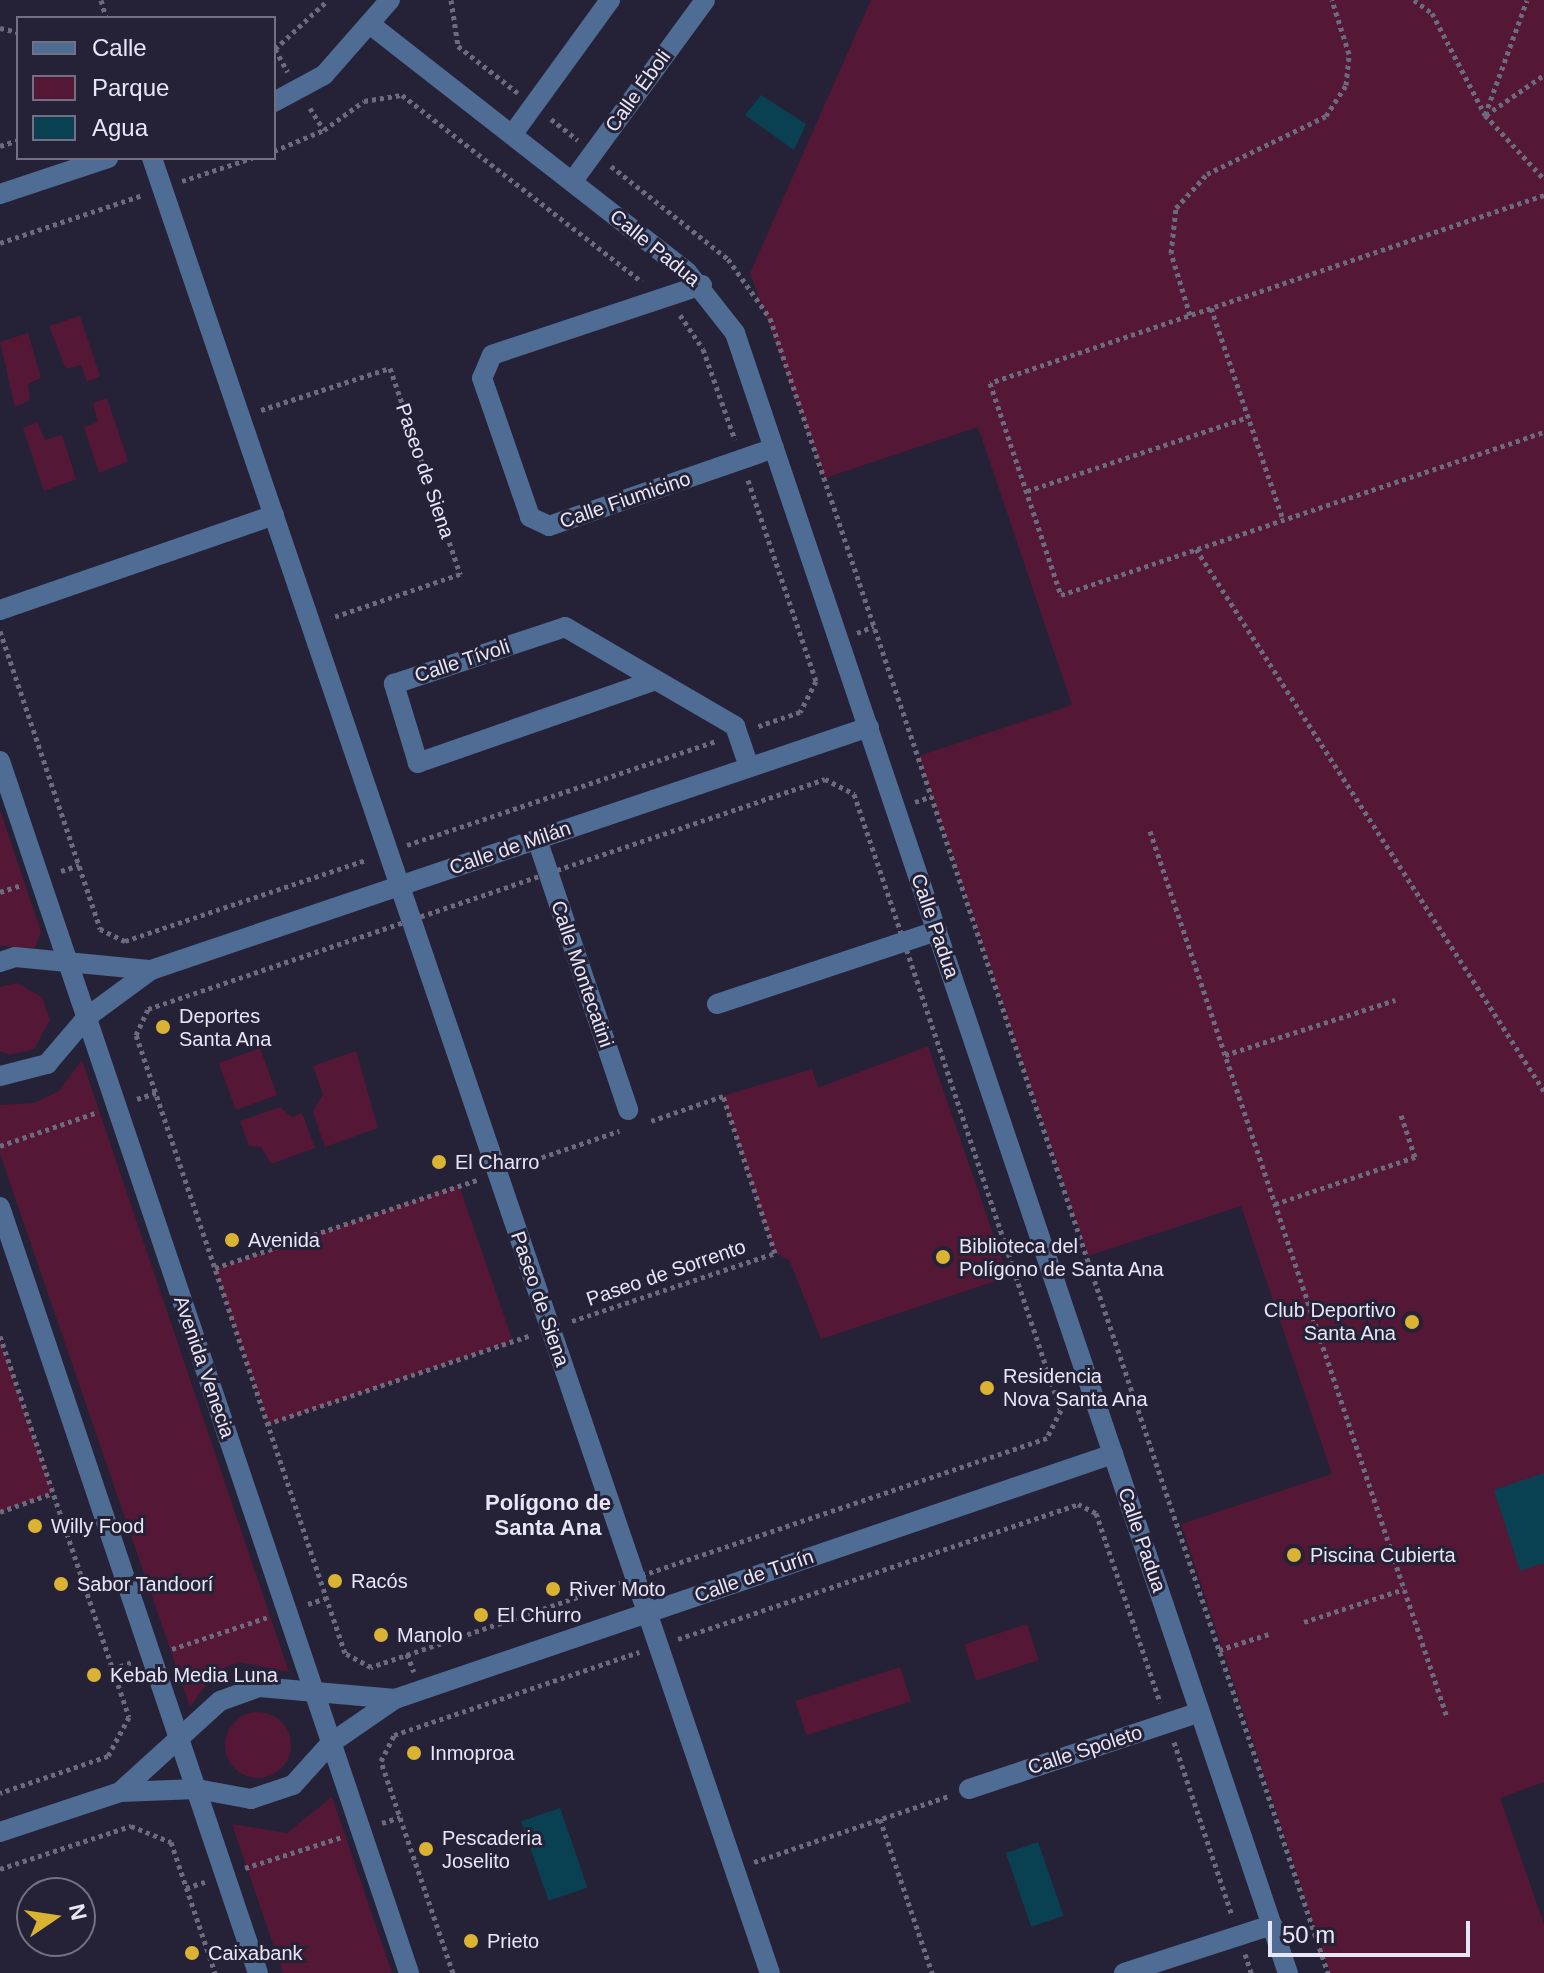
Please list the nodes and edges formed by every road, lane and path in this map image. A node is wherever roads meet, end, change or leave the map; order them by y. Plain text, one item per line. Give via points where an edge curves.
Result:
1 (328, 0) edge
2 (390, 0) edge
3 (451, 0) edge
4 (610, 0) edge
5 (705, 0) edge
6 (1332, 0) edge
7 (1414, 0) edge
8 (1527, 0) edge
9 (371, 25) junction
10 (458, 46) dead end
11 (276, 47) edge
12 (1544, 75) edge
13 (276, 101) edge
14 (1485, 115) junction
15 (512, 135) junction
16 (276, 150) edge
17 (102, 160) edge
18 (153, 160) edge
19 (246, 160) edge
20 (1544, 179) edge
21 (572, 182) junction
22 (162, 188) junction
23 (0, 194) edge
24 (1544, 195) edge
25 (710, 242) dead end
26 (0, 243) edge
27 (702, 285) junction
28 (663, 298) junction
29 (1211, 308) junction
30 (1190, 315) junction
31 (241, 417) junction
32 (1248, 417) junction
33 (1544, 432) edge
34 (774, 448) junction
35 (741, 459) junction
36 (1027, 491) junction
37 (274, 515) junction
38 (1283, 520) junction
39 (1196, 549) junction
40 (0, 610) edge
41 (311, 625) junction
42 (0, 630) edge
43 (650, 682) junction
44 (869, 727) junction
45 (737, 733) junction
46 (0, 761) edge
47 (749, 767) junction
48 (1150, 831) dead end
49 (537, 839) junction
50 (388, 852) junction
51 (548, 874) junction
52 (400, 886) junction
53 (412, 921) junction
54 (937, 931) junction
55 (904, 942) junction
56 (0, 962) edge
57 (69, 966) junction
58 (151, 970) junction
59 (1395, 1000) dead end
60 (717, 1004) dead end
61 (87, 1017) junction
62 (1225, 1055) junction
63 (0, 1076) edge
64 (1544, 1091) edge
65 (156, 1093) junction
66 (116, 1105) junction
67 (628, 1110) dead end
68 (1400, 1112) dead end
69 (0, 1146) edge
70 (497, 1173) junction
71 (1275, 1204) junction
72 (0, 1207) edge
73 (215, 1268) junction
74 (550, 1328) junction
75 (0, 1338) edge
76 (267, 1424) junction
77 (1113, 1454) junction
78 (53, 1493) junction
79 (1078, 1504) dead end
80 (0, 1512) edge
81 (636, 1579) junction
82 (1404, 1589) junction
83 (326, 1598) junction
84 (287, 1611) junction
85 (647, 1612) junction
86 (1304, 1622) dead end
87 (1269, 1634) dead end
88 (658, 1646) junction
89 (1219, 1650) junction
90 (152, 1655) junction
91 (112, 1669) junction
92 (314, 1691) junction
93 (395, 1699) junction
94 (1200, 1712) junction
95 (1447, 1717) dead end
96 (180, 1740) junction
97 (331, 1743) junction
98 (197, 1789) junction
99 (969, 1789) joint
100 (120, 1792) junction
101 (0, 1793) edge
102 (400, 1817) junction
103 (880, 1819) junction
104 (361, 1831) junction
105 (0, 1832) edge
106 (0, 1869) edge
107 (734, 1869) junction
108 (225, 1875) junction
109 (186, 1888) junction
110 (1272, 1925) junction
111 (215, 1973) edge
112 (258, 1973) edge
113 (409, 1973) edge
114 (453, 1973) edge
115 (770, 1973) edge
116 (932, 1973) edge
117 (1124, 1973) edge
118 (1288, 1973) edge
119 (1328, 1973) edge

1 - 11 path
2 - 9 street
3 - 10 path
4 - 15 street
5 - 21 street, Calle Éboli
6 - 30 path via 1349,54 1346,85 1326,116 1207,174 1176,208 1171,253
7 - 14 path via 1432,13
8 - 14 path
9 - 13 street via 324,75
9 - 15 street, Calle Padua
12 - 14 path
14 - 20 path
15 - 21 street, Calle Padua
16 - 28 path via 324,130 364,101 402,95
17 - 23 street
18 - 22 street, Paseo de Siena
19 - 22 path
21 - 27 street, Calle Padua
22 - 26 path
22 - 31 street, Paseo de Siena
24 - 29 path
25 - 89 path via 744,277 777,338
27 - 28 street, Calle Fiumicino
27 - 34 street, Calle Padua via 735,333
28 - 35 path via 703,349
28 - 35 street, Calle Fiumicino via 492,355 482,378 530,517 549,526
29 - 30 path
29 - 32 path
30 - 36 path via 990,383
31 - 37 street, Paseo de Siena
31 - 41 path, Paseo de Siena via 390,368 460,574
32 - 36 path
32 - 38 path
33 - 38 path
34 - 35 street, Calle Fiumicino
34 - 44 street, Calle Padua
35 - 45 path via 816,681 800,712
36 - 39 path via 1061,595
37 - 40 street
37 - 41 street, Paseo de Siena
38 - 39 path
39 - 64 path
41 - 50 street, Paseo de Siena
42 - 50 path via 100,929 125,941
43 - 43 street, Calle Tívoli via 418,763 394,684 565,627
43 - 45 street, Calle Tívoli
44 - 47 street, Calle de Milán
44 - 54 street, Calle Padua
45 - 47 street
45 - 50 path
46 - 57 street, Avenida Venecia
47 - 49 street, Calle de Milán
48 - 62 path
49 - 51 street, Calle Montecatini
49 - 52 street, Calle de Milán
50 - 52 street, Paseo de Siena
51 - 53 path
51 - 55 path via 825,779 854,794
51 - 67 street, Calle Montecatini
52 - 53 street, Paseo de Siena
52 - 58 street, Calle de Milán
53 - 65 path via 148,1009 136,1035
53 - 70 street, Paseo de Siena
54 - 55 street
54 - 77 street, Calle Padua
55 - 60 street
55 - 81 path via 1061,1410 1047,1438
56 - 57 street, Calle de Milán via 15,957
57 - 58 street, Calle de Milán
57 - 61 street, Avenida Venecia
58 - 61 street, Calle de Milán
59 - 62 path
61 - 63 street, Calle de Milán via 47,1064
61 - 66 street, Avenida Venecia
62 - 71 path
65 - 66 path
65 - 73 path
66 - 69 path
66 - 84 street, Avenida Venecia
68 - 71 path via 1415,1157
70 - 73 path, Paseo de Sorrento
70 - 74 street, Paseo de Siena
70 - 74 path, Paseo de Sorrento via 723,1096 775,1253
71 - 82 path
72 - 90 street
73 - 76 path
74 - 76 path, Paseo de Sorrento
74 - 81 street, Paseo de Siena
75 - 78 path
76 - 83 path
77 - 85 street, Calle de Turín
77 - 94 street, Calle Padua
78 - 80 path
78 - 91 path
79 - 88 path
81 - 83 path via 371,1667 345,1653
81 - 85 street, Paseo de Siena
82 - 86 path
82 - 95 path
83 - 84 path
84 - 90 path
84 - 92 street, Avenida Venecia
85 - 88 street, Paseo de Siena
85 - 93 street, Calle de Turín
87 - 89 path
88 - 102 path via 394,1735 381,1761
88 - 107 street, Paseo de Siena
89 - 119 path
90 - 91 path
90 - 96 street
91 - 101 path via 129,1717 108,1756
92 - 93 street, Calle de Turín
92 - 96 street via 259,1687 220,1701
92 - 97 street, Avenida Venecia
93 - 97 street, Calle de Turín
94 - 99 street, Calle Spoleto
94 - 110 street, Calle Padua
96 - 98 street
96 - 100 street
97 - 98 street via 293,1785 251,1799
97 - 104 street, Avenida Venecia
98 - 100 street
98 - 108 street
99 - 103 path
100 - 105 street
102 - 104 path
102 - 114 path
103 - 107 path
103 - 116 path
104 - 108 path
104 - 113 street, Avenida Venecia
106 - 109 path via 131,1826 171,1842
107 - 115 street, Paseo de Siena
108 - 109 path
108 - 112 street
109 - 111 path
110 - 117 street
110 - 118 street, Calle Padua

